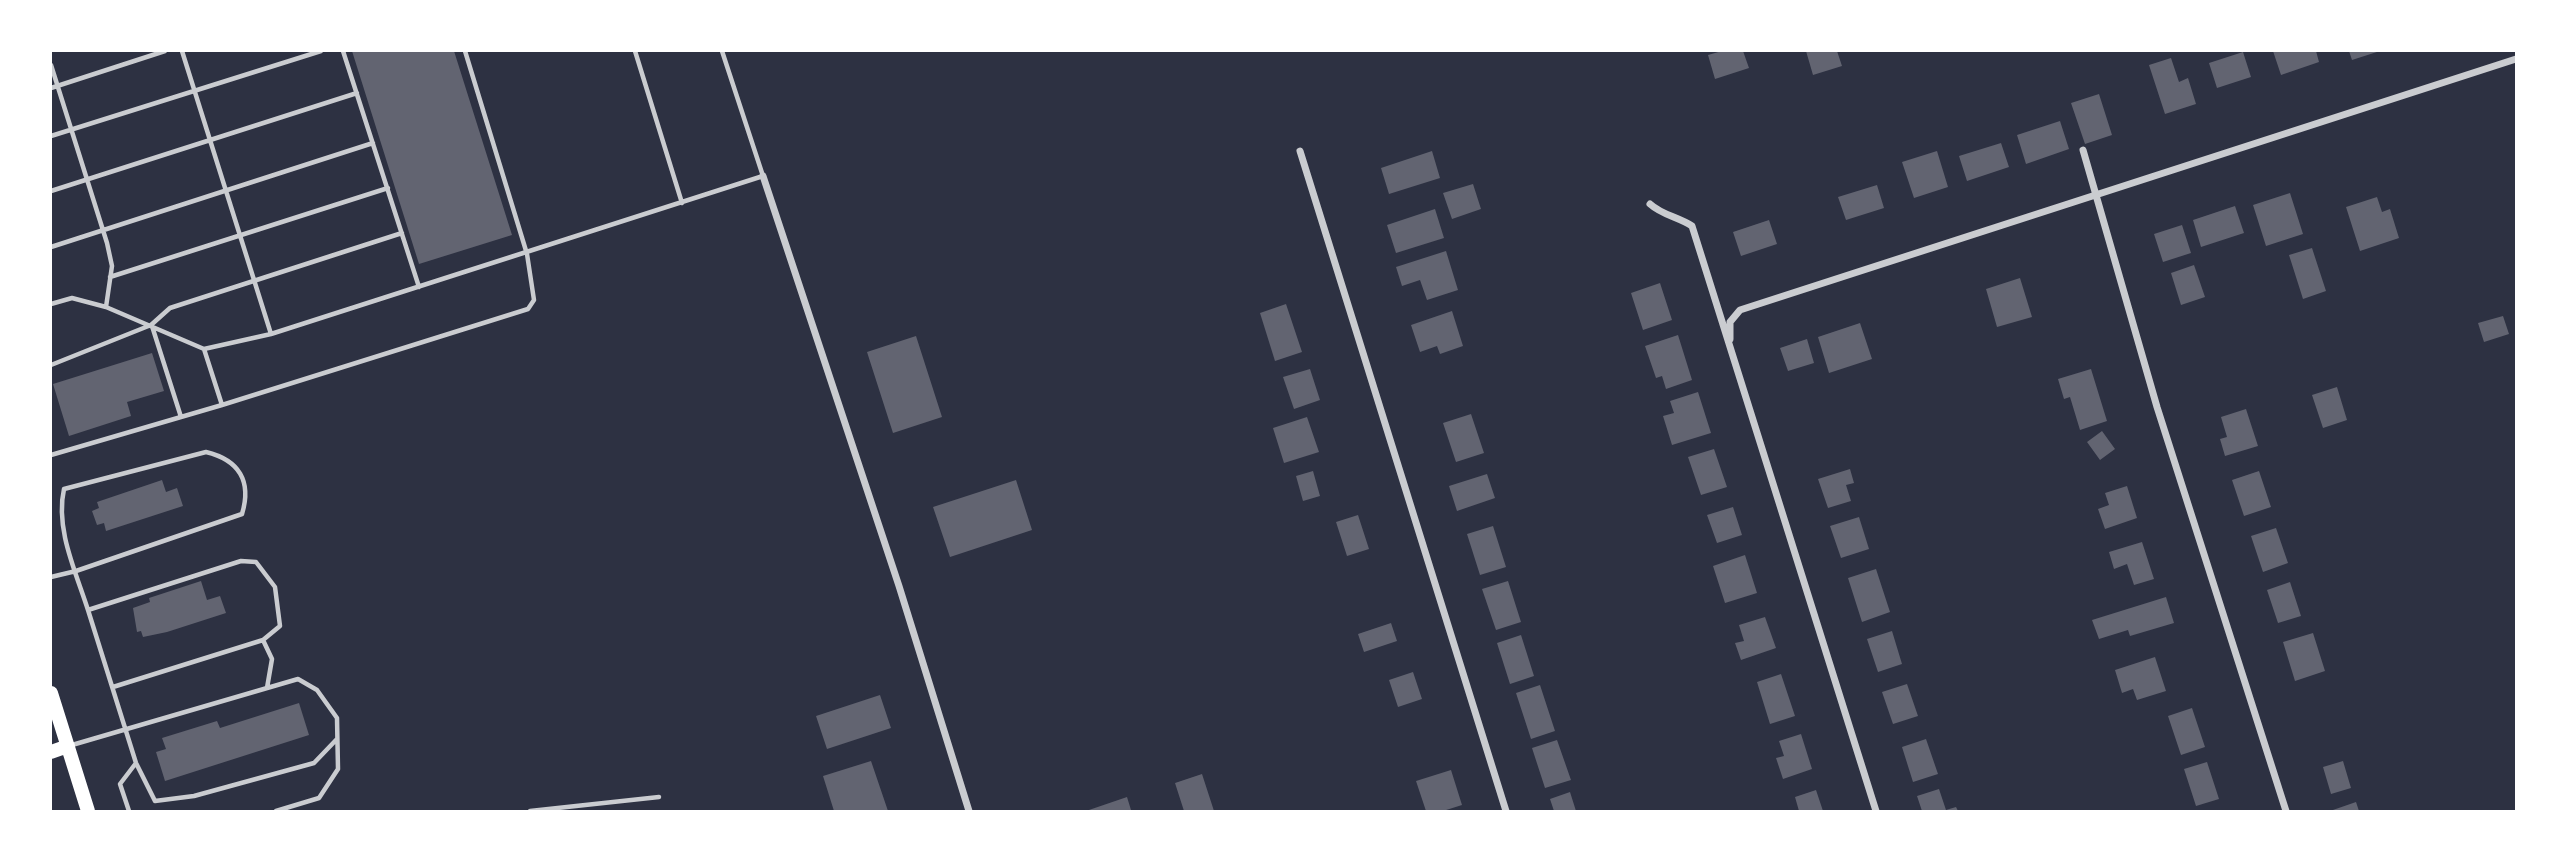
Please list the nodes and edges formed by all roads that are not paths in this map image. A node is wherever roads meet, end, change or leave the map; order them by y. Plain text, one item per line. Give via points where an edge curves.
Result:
1 (165, 51) edge
2 (182, 51) edge
3 (321, 51) edge
4 (343, 51) edge
5 (465, 51) edge
6 (635, 51) edge
7 (722, 51) edge
8 (2516, 59) edge
9 (51, 65) edge
10 (57, 86) junction
11 (51, 88) edge
12 (195, 92) junction
13 (357, 93) junction
14 (71, 130) junction
15 (51, 136) edge
16 (211, 141) junction
17 (373, 143) junction
18 (2083, 150) dead end
19 (1300, 151) dead end
20 (762, 176) junction
21 (87, 180) junction
22 (387, 188) junction
23 (51, 191) edge
24 (226, 192) junction
25 (2094, 193) junction
26 (682, 203) junction
27 (1650, 204) dead end
28 (103, 231) junction
29 (402, 233) junction
30 (240, 235) junction
31 (51, 247) edge
32 (527, 254) junction
33 (110, 277) junction
34 (254, 280) junction
35 (419, 286) junction
36 (51, 304) edge
37 (106, 307) junction
38 (152, 325) junction
39 (271, 334) junction
40 (1730, 340) junction
41 (204, 349) junction
42 (51, 365) edge
43 (222, 405) junction
44 (181, 417) junction
45 (51, 455) edge
46 (76, 571) junction
47 (51, 577) edge
48 (88, 610) junction
49 (263, 640) junction
50 (113, 687) junction
51 (267, 688) junction
52 (51, 693) edge
53 (126, 729) junction
54 (337, 739) junction
55 (68, 746) junction
56 (51, 752) edge
57 (136, 763) junction
58 (659, 797) dead end
59 (88, 811) edge
60 (129, 811) edge
61 (276, 811) edge
62 (530, 811) edge
63 (969, 811) edge
64 (1506, 811) edge
65 (1876, 811) edge
66 (2286, 811) edge

1 - 10 lane
2 - 12 lane
3 - 12 lane
4 - 13 lane
5 - 32 lane
6 - 26 lane
7 - 20 lane
8 - 25 street
9 - 10 lane
10 - 11 lane
10 - 14 lane
12 - 14 lane
12 - 16 lane
13 - 16 lane
13 - 17 lane
14 - 15 lane
14 - 21 lane
16 - 21 lane
16 - 24 lane
17 - 22 lane
17 - 24 lane
18 - 25 street
19 - 64 street
20 - 26 lane
20 - 63 street
21 - 23 lane
21 - 28 lane
22 - 29 lane
22 - 30 lane
24 - 28 lane
24 - 30 lane
25 - 40 street via 1740,310 1730,322
25 - 66 street via 2157,408
26 - 32 lane
27 - 40 street via 1692,226
28 - 31 lane
28 - 33 lane via 112,266
29 - 34 lane
29 - 35 lane
30 - 33 lane
30 - 34 lane
32 - 35 lane
32 - 43 lane via 534,300 528,309
33 - 37 lane
34 - 38 lane via 170,308
34 - 39 lane
35 - 39 lane
36 - 37 lane via 72,298
37 - 38 lane
38 - 41 lane
38 - 42 lane
38 - 44 lane
39 - 41 lane
40 - 65 street
41 - 43 lane
43 - 44 lane
44 - 45 lane
46 - 46 lane via 60,516 64,489 206,452 226,457 238,467 247,496 242,514
46 - 47 lane
46 - 48 lane
48 - 49 lane via 241,561 256,562 275,587 280,626
48 - 50 lane
49 - 50 lane
49 - 51 lane via 272,659
50 - 53 lane
51 - 53 lane
51 - 54 lane via 298,679 318,691 337,718
52 - 55 main road
53 - 55 lane
53 - 57 lane
54 - 57 lane via 314,763 155,802
54 - 61 lane via 338,769 319,798
55 - 56 main road
55 - 59 main road
57 - 60 lane via 120,785
58 - 62 lane

